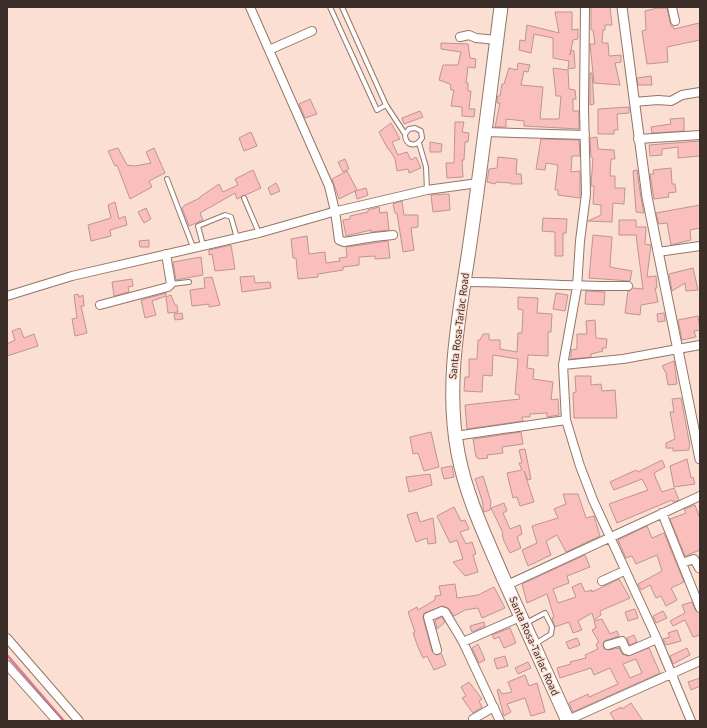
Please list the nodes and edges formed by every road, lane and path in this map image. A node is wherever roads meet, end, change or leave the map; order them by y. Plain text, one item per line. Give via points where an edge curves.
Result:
1 (250, 7) edge
2 (330, 7) edge
3 (342, 7) edge
4 (501, 7) edge
5 (585, 7) edge
6 (622, 7) edge
7 (672, 7) edge
8 (676, 21) dead end
9 (312, 31) dead end
10 (460, 37) dead end
11 (497, 40) junction
12 (269, 50) junction
13 (700, 92) edge
14 (634, 102) junction
15 (386, 106) junction
16 (485, 132) junction
17 (405, 134) junction
18 (585, 135) junction
19 (700, 135) edge
20 (638, 139) junction
21 (419, 143) junction
22 (167, 179) dead end
23 (478, 183) junction
24 (427, 190) junction
25 (244, 198) dead end
26 (336, 211) junction
27 (259, 234) junction
28 (393, 235) dead end
29 (237, 238) junction
30 (203, 245) junction
31 (700, 246) edge
32 (193, 247) junction
33 (658, 252) junction
34 (166, 254) junction
35 (189, 282) dead end
36 (464, 282) junction
37 (171, 284) junction
38 (628, 286) dead end
39 (577, 287) junction
40 (7, 296) edge
41 (100, 305) dead end
42 (700, 345) edge
43 (678, 348) junction
44 (563, 366) junction
45 (566, 420) junction
46 (455, 436) junction
47 (700, 459) edge
48 (700, 496) edge
49 (662, 513) junction
50 (609, 537) junction
51 (682, 563) junction
52 (699, 568) dead end
53 (624, 571) junction
54 (602, 581) dead end
55 (507, 585) junction
56 (698, 599) edge
57 (700, 608) edge
58 (521, 621) junction
59 (7, 638) edge
60 (657, 639) junction
61 (463, 642) junction
62 (533, 645) junction
63 (608, 646) dead end
64 (437, 650) dead end
65 (700, 661) edge
66 (7, 665) edge
67 (670, 673) junction
68 (494, 707) junction
69 (473, 719) dead end
70 (57, 721) edge
71 (79, 721) edge
72 (500, 721) edge
73 (568, 721) edge
74 (691, 721) edge

1 - 12 street
2 - 15 lane via 377,110
3 - 15 lane
4 - 11 highway, Santa Rosa-Tarlac Road
5 - 18 street
6 - 14 street
7 - 8 street
9 - 12 street
10 - 11 street via 469,35
11 - 16 highway, Santa Rosa-Tarlac Road
12 - 26 street via 329,186
13 - 14 street via 682,95 671,101
14 - 20 street
15 - 17 lane
16 - 18 street
16 - 23 highway, Santa Rosa-Tarlac Road
17 - 21 lane via 408,144
17 - 21 lane via 409,129 421,131 422,138
18 - 39 street via 586,194
19 - 20 street
20 - 33 street
21 - 24 lane via 426,167
22 - 32 lane
23 - 24 street
23 - 36 highway, Santa Rosa-Tarlac Road
24 - 26 street
25 - 27 lane
26 - 27 street
26 - 28 street via 336,227 341,242
27 - 29 street
29 - 30 street
29 - 30 lane via 231,217 225,215 198,226
30 - 32 street
31 - 33 street
32 - 34 street
33 - 43 street
34 - 37 street
34 - 40 street via 72,276
35 - 37 lane
36 - 39 street via 519,282
36 - 46 highway, Santa Rosa-Tarlac Road via 452,375
37 - 41 street
38 - 39 street
39 - 44 street
42 - 43 street
43 - 44 street via 623,359
43 - 47 street
44 - 45 street
45 - 46 street
45 - 50 street via 584,478
46 - 55 highway, Santa Rosa-Tarlac Road via 460,465 471,501
48 - 49 street
49 - 50 street
49 - 51 street
50 - 53 street
50 - 55 street
51 - 52 street via 694,559
51 - 56 street
53 - 54 street
53 - 60 street
55 - 58 highway, Santa Rosa-Tarlac Road
56 - 57 street
58 - 61 street
58 - 62 highway, Santa Rosa-Tarlac Road
58 - 62 lane via 545,613 552,626 551,634
59 - 71 street
60 - 63 street via 629,651 622,641
60 - 67 street
61 - 64 street via 442,610 428,617
61 - 68 street
62 - 73 highway, Santa Rosa-Tarlac Road
65 - 67 street
66 - 70 street
67 - 73 street
67 - 74 street
68 - 69 street
68 - 72 street

